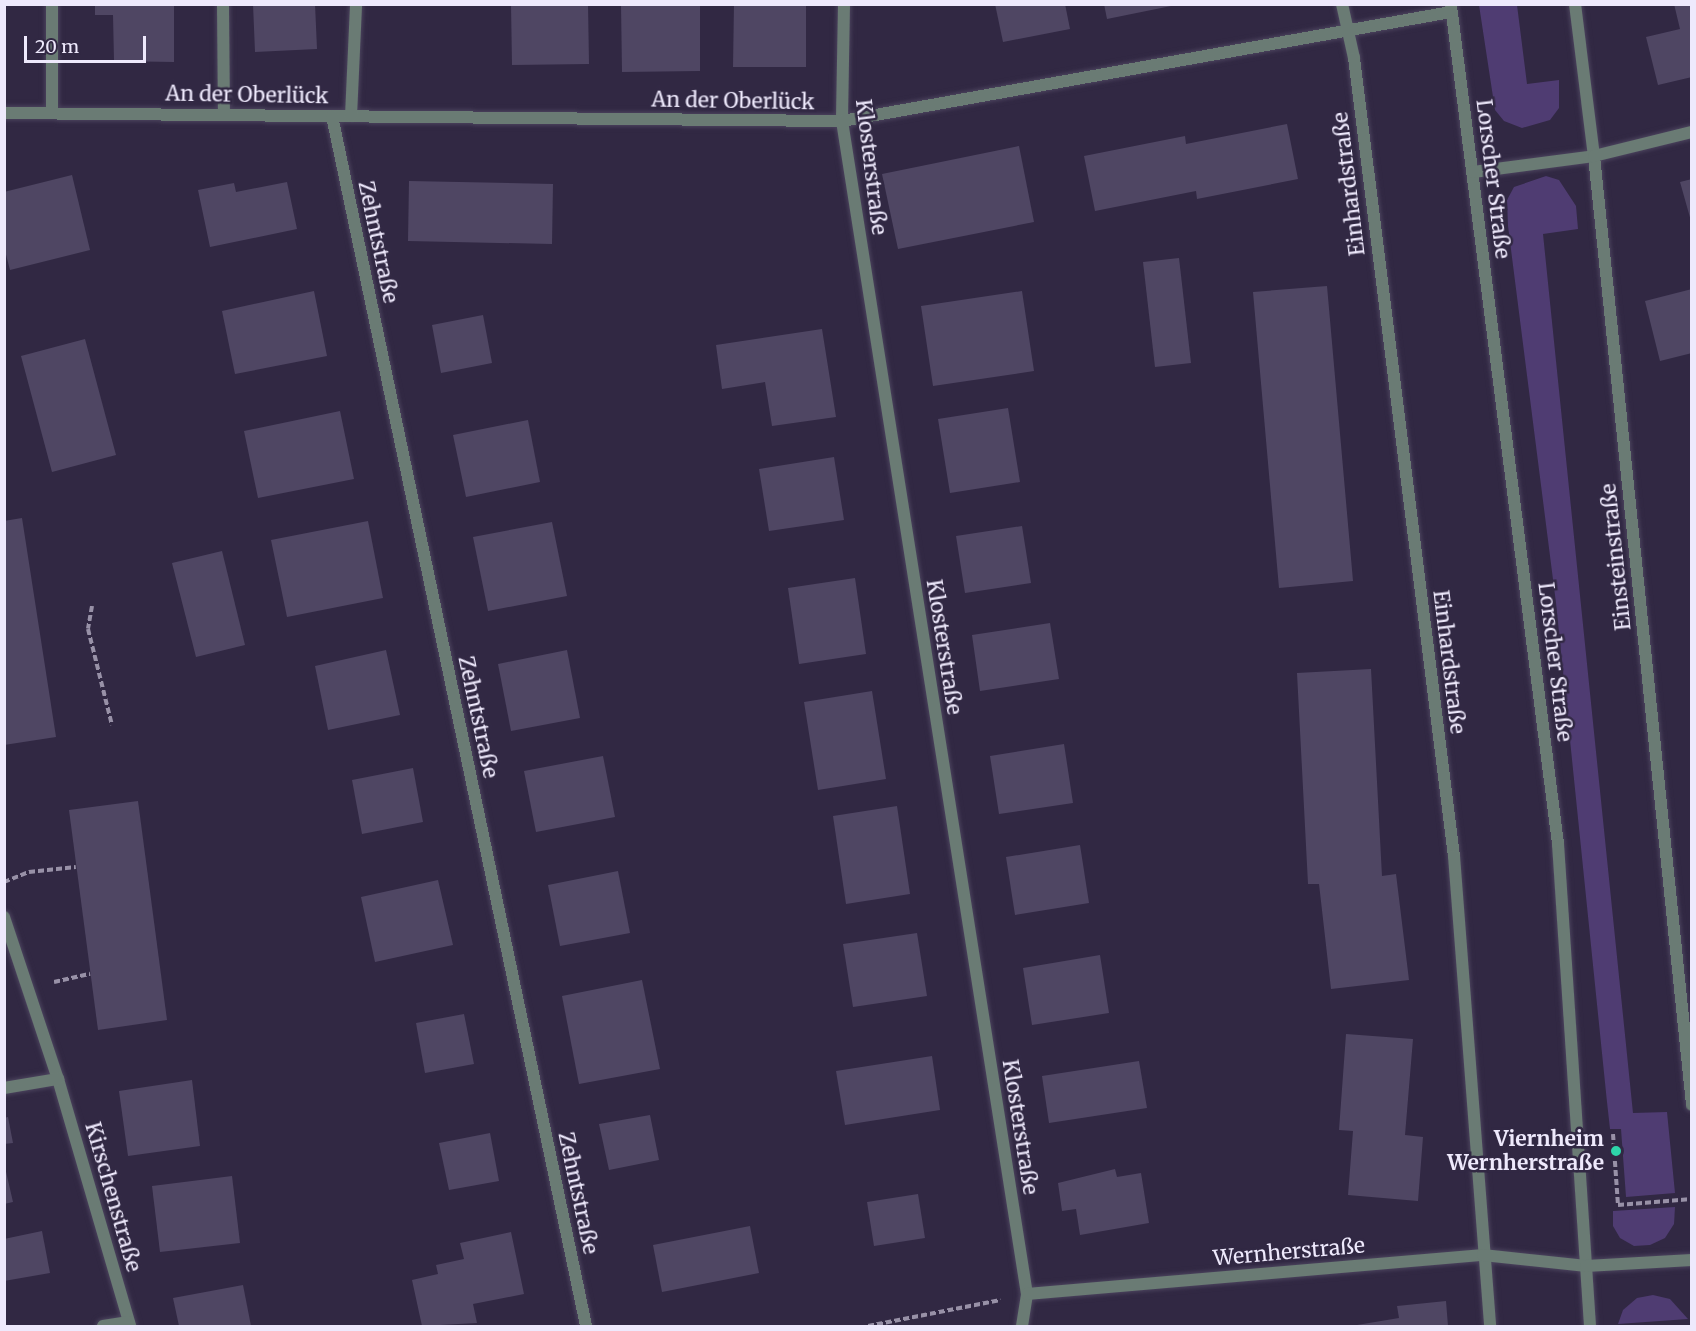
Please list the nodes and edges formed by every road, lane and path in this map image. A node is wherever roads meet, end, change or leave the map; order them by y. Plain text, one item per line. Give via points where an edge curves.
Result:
1 (51, 4) edge
2 (223, 4) edge
3 (356, 4) edge
4 (844, 4) edge
5 (1342, 4) edge
6 (1575, 4) edge
7 (1451, 8) edge
8 (1348, 27) junction
9 (4, 113) edge
10 (52, 113) junction
11 (224, 114) junction
12 (332, 116) junction
13 (351, 116) junction
14 (842, 121) junction
15 (1692, 132) edge
16 (1594, 156) junction
17 (1473, 172) junction
18 (92, 606) dead end
19 (112, 725) dead end
20 (76, 867) dead end
21 (4, 882) edge
22 (4, 917) edge
23 (90, 974) dead end
24 (30, 988) junction
25 (58, 1079) junction
26 (4, 1088) edge
27 (1692, 1105) edge
28 (1613, 1134) dead end
29 (1692, 1199) edge
30 (1483, 1255) junction
31 (1692, 1260) edge
32 (1586, 1266) junction
33 (1027, 1294) junction
34 (129, 1324) edge
35 (103, 1326) edge
36 (586, 1326) edge
37 (868, 1326) edge
38 (1022, 1326) edge
39 (1490, 1326) edge
40 (1590, 1326) edge

1 - 10 street
2 - 11 street
3 - 13 street
4 - 14 street, Klosterstraße
5 - 8 street, Einhardstraße
6 - 16 street, Einsteinstraße
7 - 8 street, An der Oberlück
7 - 17 street, Lorscher Straße
8 - 14 street, An der Oberlück
8 - 30 street, Einhardstraße via 1454,856
9 - 10 street, An der Oberlück
10 - 11 street, An der Oberlück
11 - 12 street, An der Oberlück
12 - 13 street, An der Oberlück
12 - 36 street, Zehntstraße
13 - 14 street, An der Oberlück
14 - 33 street, Klosterstraße
15 - 16 street
16 - 17 street
16 - 27 street, Einsteinstraße
17 - 32 street, Lorscher Straße via 1558,844
18 - 19 path via 88,629
20 - 21 path via 29,872
22 - 24 street, Kirschenstraße
23 - 24 path
24 - 25 street, Kirschenstraße
25 - 26 street
25 - 34 street, Kirschenstraße
28 - 29 path via 1618,1205
30 - 32 street, Wernherstraße
30 - 33 street, Wernherstraße
30 - 39 street, Einhardstraße
31 - 32 street, Wernherstraße
32 - 40 street, Lorscher Straße
33 - 37 path
33 - 38 street
34 - 35 street

